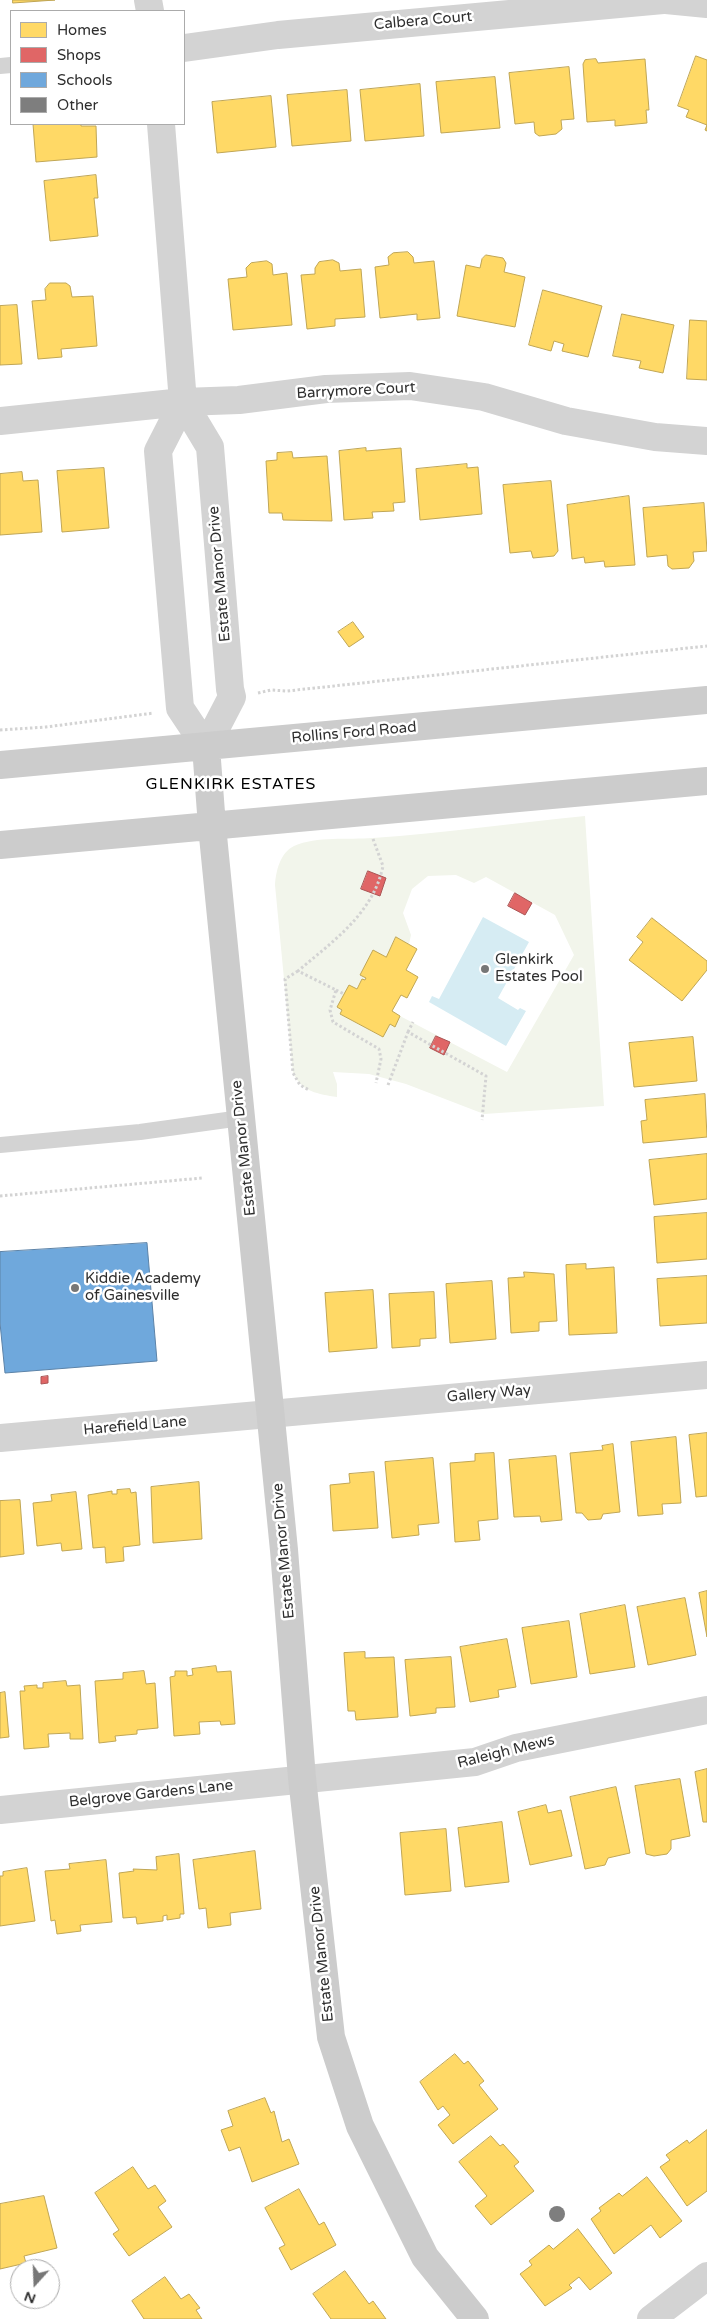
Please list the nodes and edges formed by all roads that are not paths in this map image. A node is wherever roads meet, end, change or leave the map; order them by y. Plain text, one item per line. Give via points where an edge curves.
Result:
1 (665, 0) edge
2 (707, 4) edge
3 (185, 48) edge
4 (160, 125) edge
5 (184, 402) junction
6 (0, 421) edge
7 (707, 441) edge
8 (707, 700) edge
9 (206, 747) junction
10 (0, 764) edge
11 (707, 781) edge
12 (212, 826) junction
13 (0, 845) edge
14 (241, 1118) junction
15 (0, 1146) edge
16 (707, 1375) edge
17 (270, 1414) junction
18 (0, 1438) edge
19 (707, 1710) edge
20 (302, 1778) junction
21 (0, 1810) edge
22 (707, 2276) edge
23 (475, 2319) edge
24 (651, 2319) edge

1 - 2 street, Calbera Court
1 - 3 street, Calbera Court via 278,35
4 - 5 street, Estate Manor Drive
5 - 6 street, Barrymore Court
5 - 7 street, Barrymore Court via 410,386 484,397 566,421 655,437
5 - 9 street, Estate Manor Drive via 210,446 232,698
5 - 9 street, Estate Manor Drive via 158,451 180,708
8 - 9 street, Rollins Ford Road
9 - 10 street, Rollins Ford Road
9 - 12 street, Estate Manor Drive
11 - 12 street
12 - 13 street
12 - 14 street, Estate Manor Drive
14 - 15 lane
14 - 17 street, Estate Manor Drive
16 - 17 street, Gallery Way
17 - 18 street, Harefield Lane
17 - 20 street, Estate Manor Drive
19 - 20 street, Raleigh Mews via 516,1748 475,1762
20 - 21 street, Belgrove Gardens Lane
20 - 23 street, Estate Manor Drive via 331,2037 360,2126 425,2257
22 - 24 street

